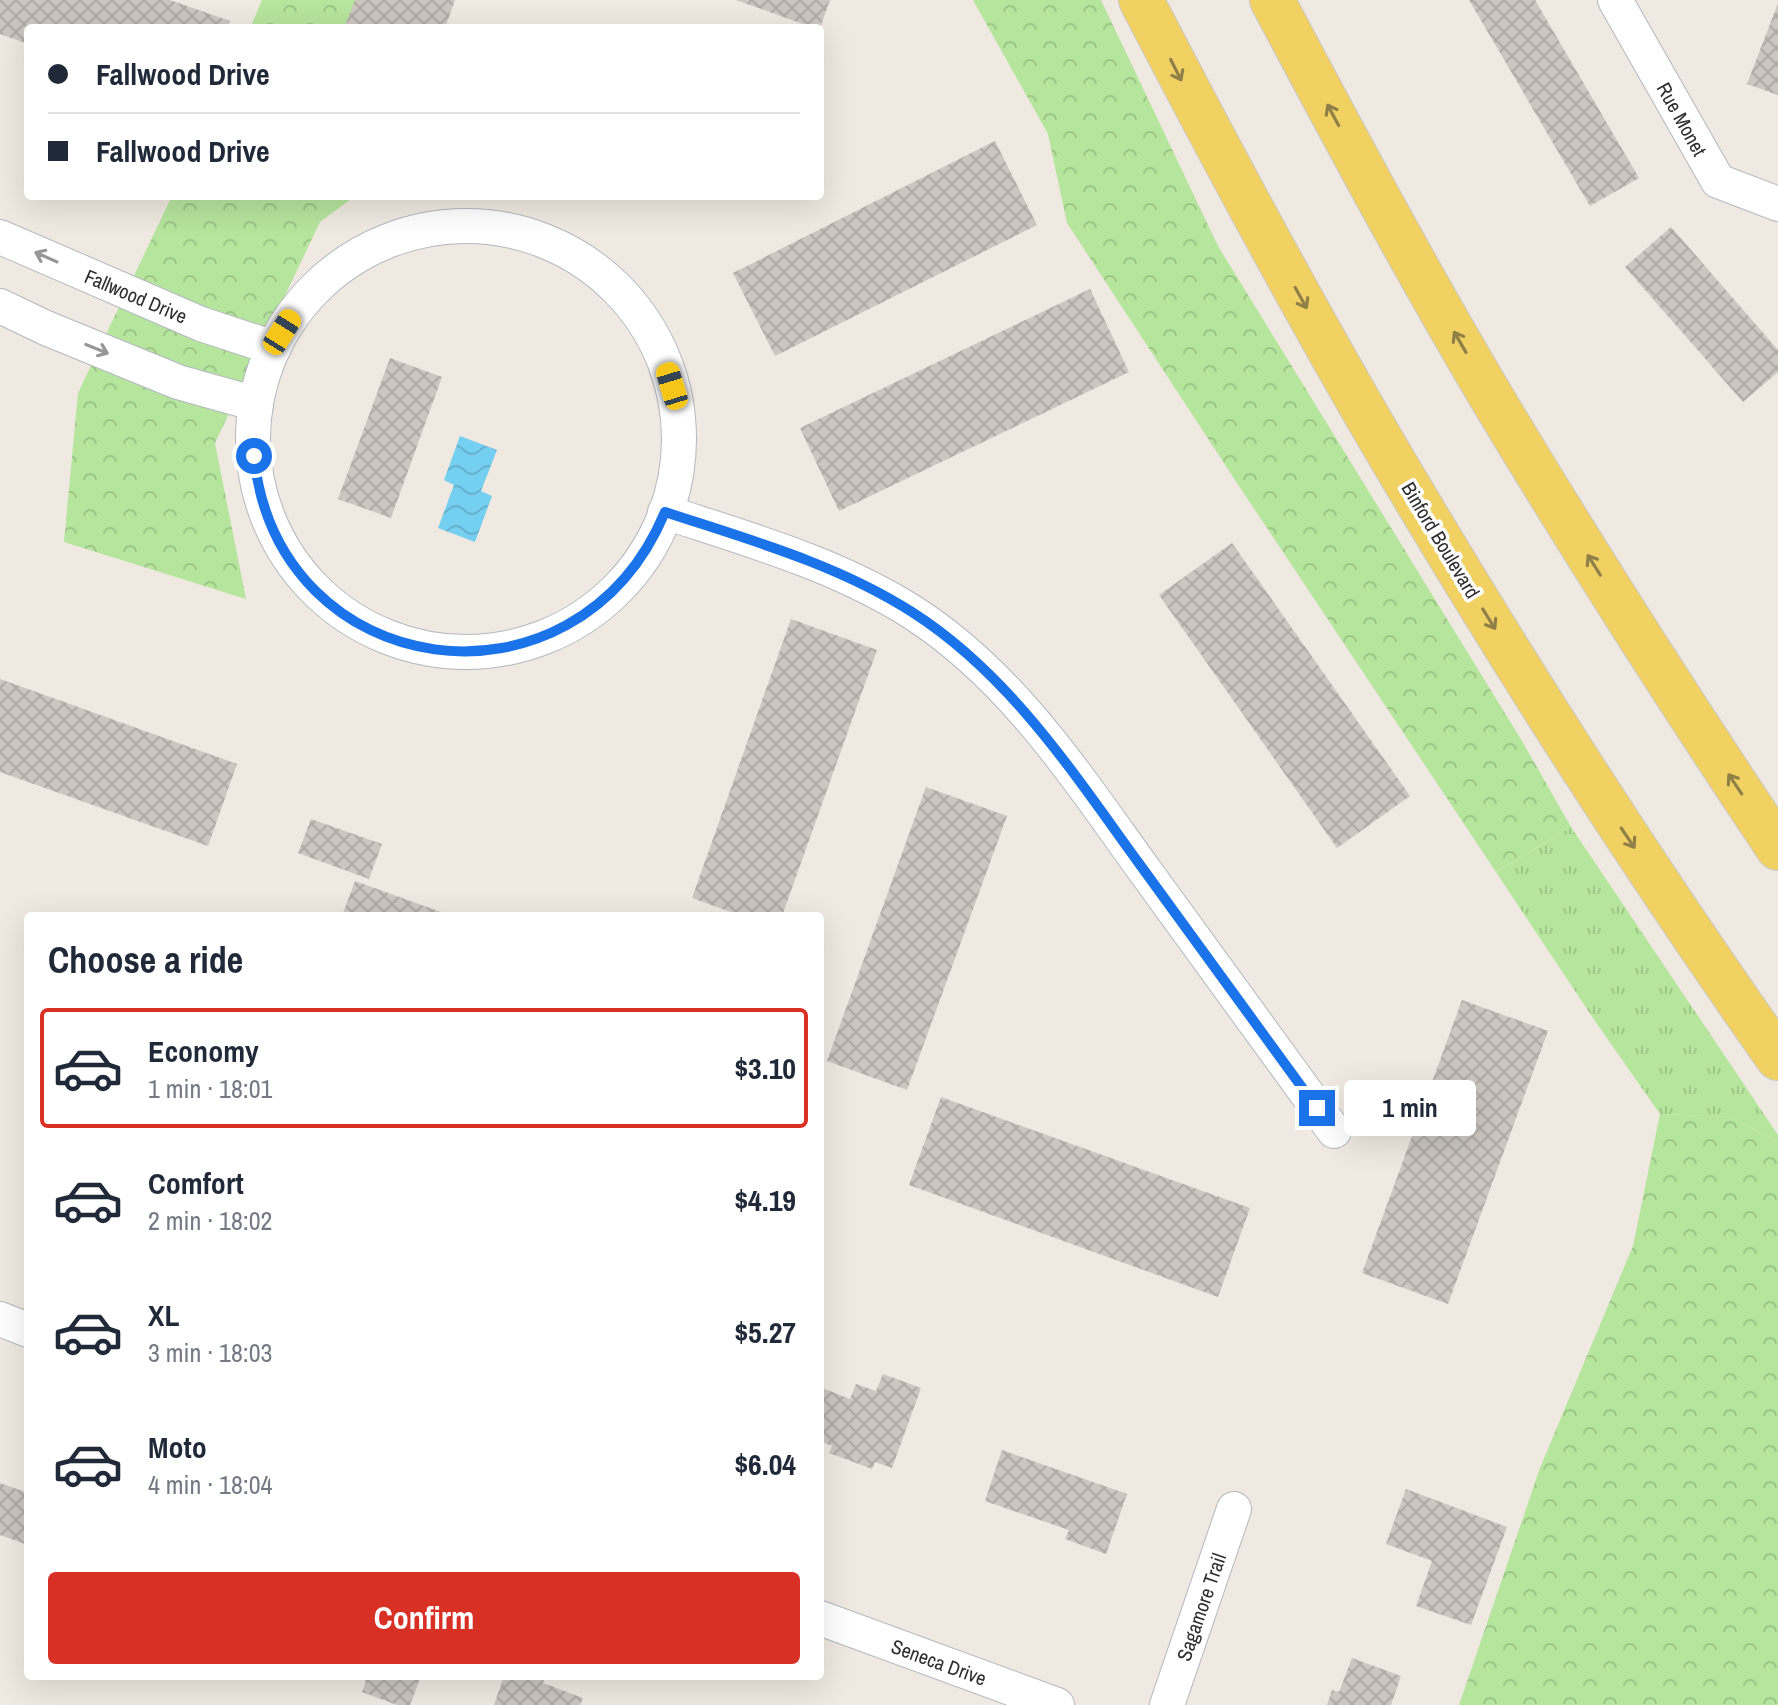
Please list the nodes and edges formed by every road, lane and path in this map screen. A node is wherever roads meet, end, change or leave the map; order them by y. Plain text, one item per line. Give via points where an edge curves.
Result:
1 (1141, 0) edge
2 (1272, 0) edge
3 (1615, 0) edge
4 (1778, 204) edge
5 (0, 237) edge
6 (0, 306) edge
7 (274, 348) junction
8 (256, 404) junction
9 (665, 512) junction
10 (1778, 848) edge
11 (1778, 1058) edge
12 (1334, 1131) dead end
13 (0, 1319) edge
14 (24, 1328) edge
15 (1234, 1509) dead end
16 (824, 1619) edge
17 (1057, 1705) edge
18 (1167, 1705) edge

1 -> 11 main road, Binford Boulevard via 1400,473 1621,826
10 -> 2 main road via 1486,388
3 - 4 street, Rue Monet via 1718,181
7 -> 5 street, Fallwood Drive via 201,324
6 -> 8 street via 178,382
7 - 8 street
7 - 9 street via 326,278 385,242 436,228 472,226 543,240 576,256 618,289 662,355 679,434
8 - 9 street via 258,483 288,556 336,607 365,627 412,645 490,651 564,628 626,579 653,541
9 - 12 street via 859,582 971,656 1055,749
13 - 14 street
15 - 18 street, Sagamore Trail
16 - 17 street, Seneca Drive

